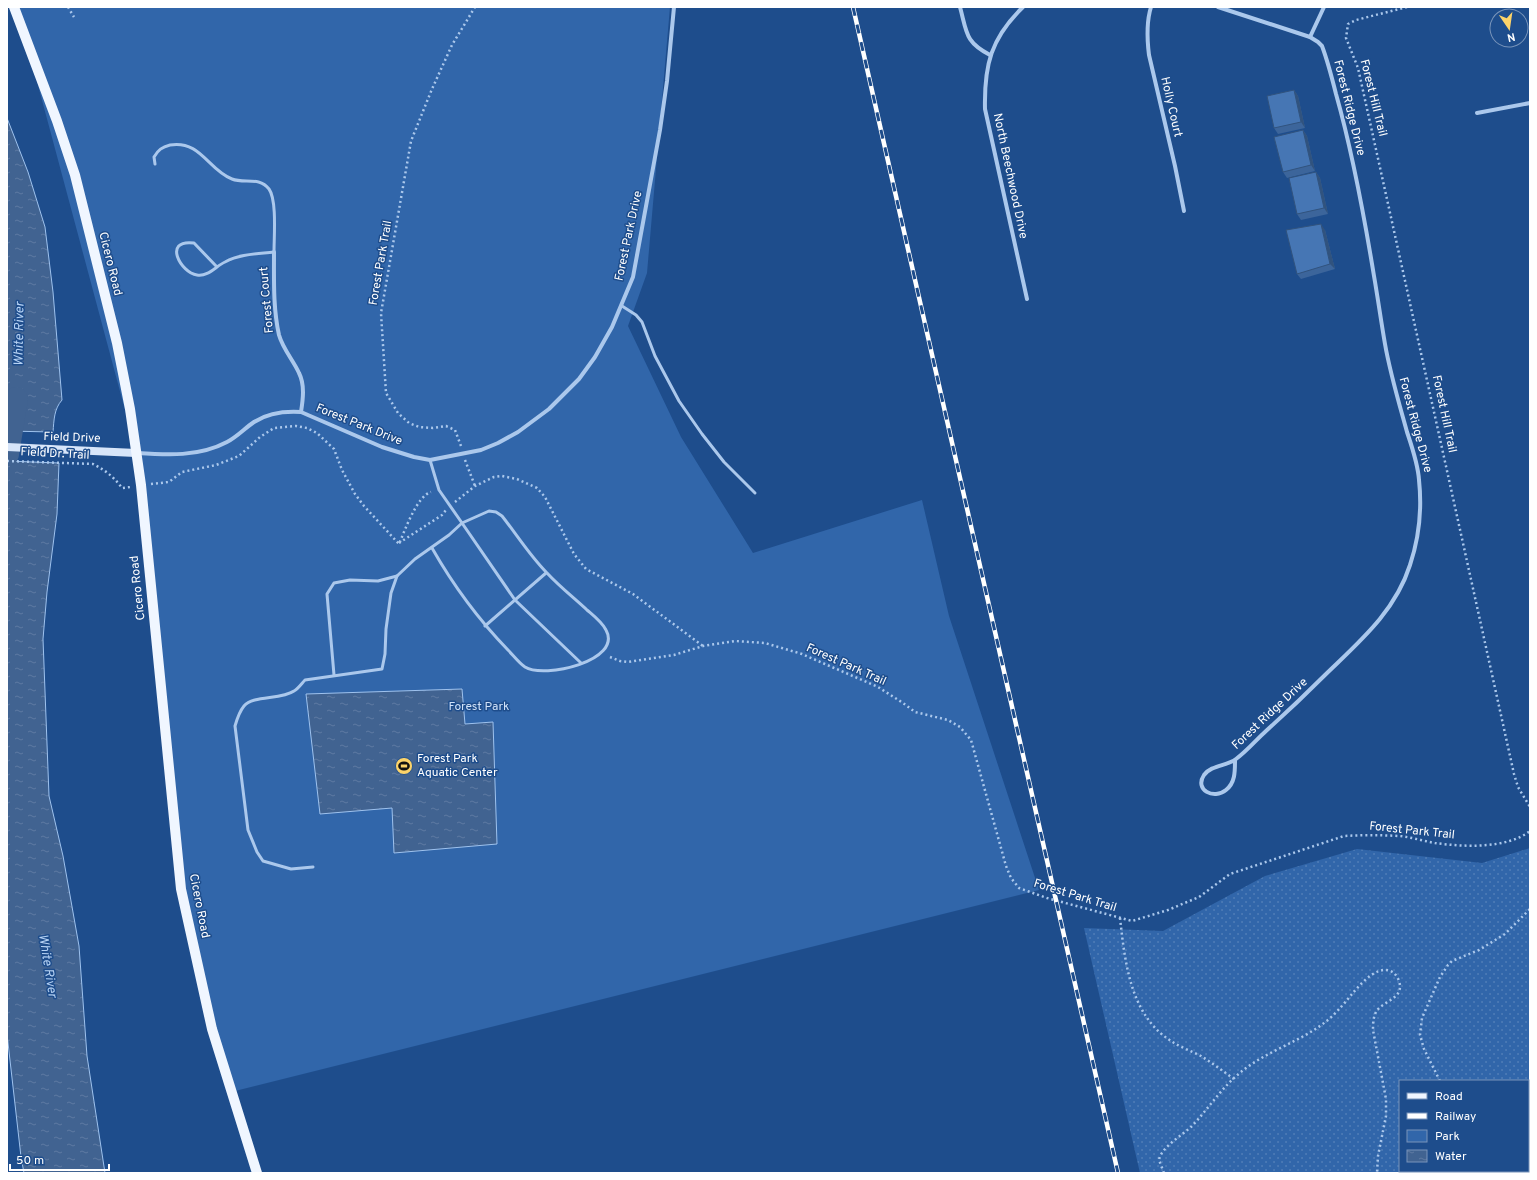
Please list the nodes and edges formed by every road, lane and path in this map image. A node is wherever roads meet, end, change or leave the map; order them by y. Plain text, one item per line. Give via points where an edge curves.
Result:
1 (14, 7) edge
2 (68, 7) edge
3 (475, 7) edge
4 (674, 7) edge
5 (960, 7) edge
6 (1023, 7) edge
7 (1151, 7) edge
8 (1218, 7) edge
9 (1324, 7) edge
10 (1407, 7) edge
11 (74, 17) dead end
12 (1310, 37) junction
13 (990, 55) junction
14 (1530, 103) edge
15 (1476, 113) dead end
16 (155, 164) dead end
17 (1184, 210) dead end
18 (274, 252) junction
19 (217, 267) junction
20 (1027, 299) dead end
21 (622, 306) junction
22 (301, 412) junction
23 (7, 447) edge
24 (136, 453) junction
25 (463, 454) junction
26 (430, 460) junction
27 (7, 461) edge
28 (141, 485) junction
29 (475, 486) junction
30 (439, 490) junction
31 (755, 493) dead end
32 (449, 506) junction
33 (462, 523) junction
34 (399, 544) junction
35 (432, 548) junction
36 (546, 573) junction
37 (397, 576) junction
38 (515, 600) junction
39 (485, 626) junction
40 (703, 646) junction
41 (610, 656) dead end
42 (581, 663) junction
43 (334, 676) junction
44 (1235, 761) junction
45 (1530, 807) edge
46 (1530, 831) edge
47 (313, 867) dead end
48 (1530, 909) edge
49 (1120, 918) junction
50 (1234, 1079) junction
51 (1440, 1080) edge
52 (257, 1173) edge
53 (1164, 1173) edge
54 (1377, 1173) edge

1 - 24 main road, Cicero Road via 75,174 117,343
2 - 11 path
3 - 25 path, Forest Park Trail via 452,45 412,141 381,313 386,393 398,413 409,423 420,427 446,426 455,430
4 - 21 street, Forest Park Drive via 659,137 633,277
5 - 13 street via 971,42
6 - 13 street, North Beechwood Drive via 1009,23
7 - 17 street, Holly Court via 1148,55
8 - 12 street
9 - 12 street
10 - 45 path, Forest Hill Trail via 1348,24 1346,38 1358,68 1514,774 1518,787
12 - 44 street, Forest Ridge Drive via 1322,46 1345,124 1360,195 1385,344 1418,472 1420,515 1417,543 1401,589 1377,623 1296,705
13 - 20 street, North Beechwood Drive via 986,74 985,109
14 - 15 street
16 - 18 lane via 154,156 158,150 181,145 203,154 214,167 233,180 256,180 269,189 274,212
18 - 19 lane via 237,257
18 - 22 street, Forest Court via 277,326 284,349 302,381
19 - 19 lane via 204,274 195,275 178,261 177,250 183,243 194,243
21 - 25 street, Forest Park Drive via 595,357 579,379 549,409 498,443
21 - 31 lane via 642,322 655,356 679,401 702,434 724,462
22 - 24 street, Forest Park Drive via 270,414 255,421 227,442 197,452 172,455
22 - 26 street, Forest Park Drive via 382,447
23 - 24 main road, Field Drive
24 - 28 main road, Cicero Road
25 - 26 street, Forest Park Drive
25 - 29 path, Forest Park Trail
26 - 30 lane
27 - 28 path, Field Dr. Trail via 93,464 116,479 122,488
28 - 34 path via 169,482 182,472 216,465 239,456 274,428 307,428 317,433 334,449 355,494
28 - 52 main road, Cicero Road via 181,889 212,1029
29 - 32 path
29 - 40 path via 502,476 517,479 537,488 545,497 574,554 586,569 633,594
30 - 32 lane
30 - 34 path via 428,493 416,506
32 - 33 lane
32 - 34 path via 442,515
33 - 35 lane
33 - 36 lane via 490,511 496,512 502,516
33 - 38 lane
35 - 37 lane via 415,559
35 - 39 lane via 447,575
36 - 38 lane
36 - 42 lane via 598,620 606,631 608,640 603,652
37 - 43 lane via 391,593 382,669
37 - 43 lane via 378,581 350,580 334,583 328,594
38 - 39 lane
38 - 42 lane
39 - 42 lane via 525,667 543,672
40 - 41 path, Forest Park Trail via 674,655 628,662
40 - 49 path, Forest Park Trail via 735,641 765,643 802,654 878,687 915,712 948,720 960,726 971,740 1006,866 1019,888
43 - 47 lane via 305,680 295,691 283,696 251,701 244,705 235,726 248,830 257,852 264,861 291,869
44 - 44 street, Forest Ridge Drive via 1235,774 1229,788 1216,794 1205,791 1202,780 1206,772
46 - 49 path, Forest Park Trail via 1509,841 1473,846 1436,843 1400,836 1344,836 1230,874 1199,897 1168,910 1132,921
48 - 51 path via 1505,934 1479,950 1452,961 1440,976 1422,1018 1420,1035
49 - 50 path via 1126,968 1136,998 1150,1023 1170,1041 1201,1056
50 - 53 path via 1192,1126 1162,1152 1159,1160
50 - 54 path via 1271,1052 1318,1027 1339,1010 1368,976 1382,970 1393,972 1398,980 1399,990 1394,998 1379,1008 1373,1019 1386,1099 1386,1116

